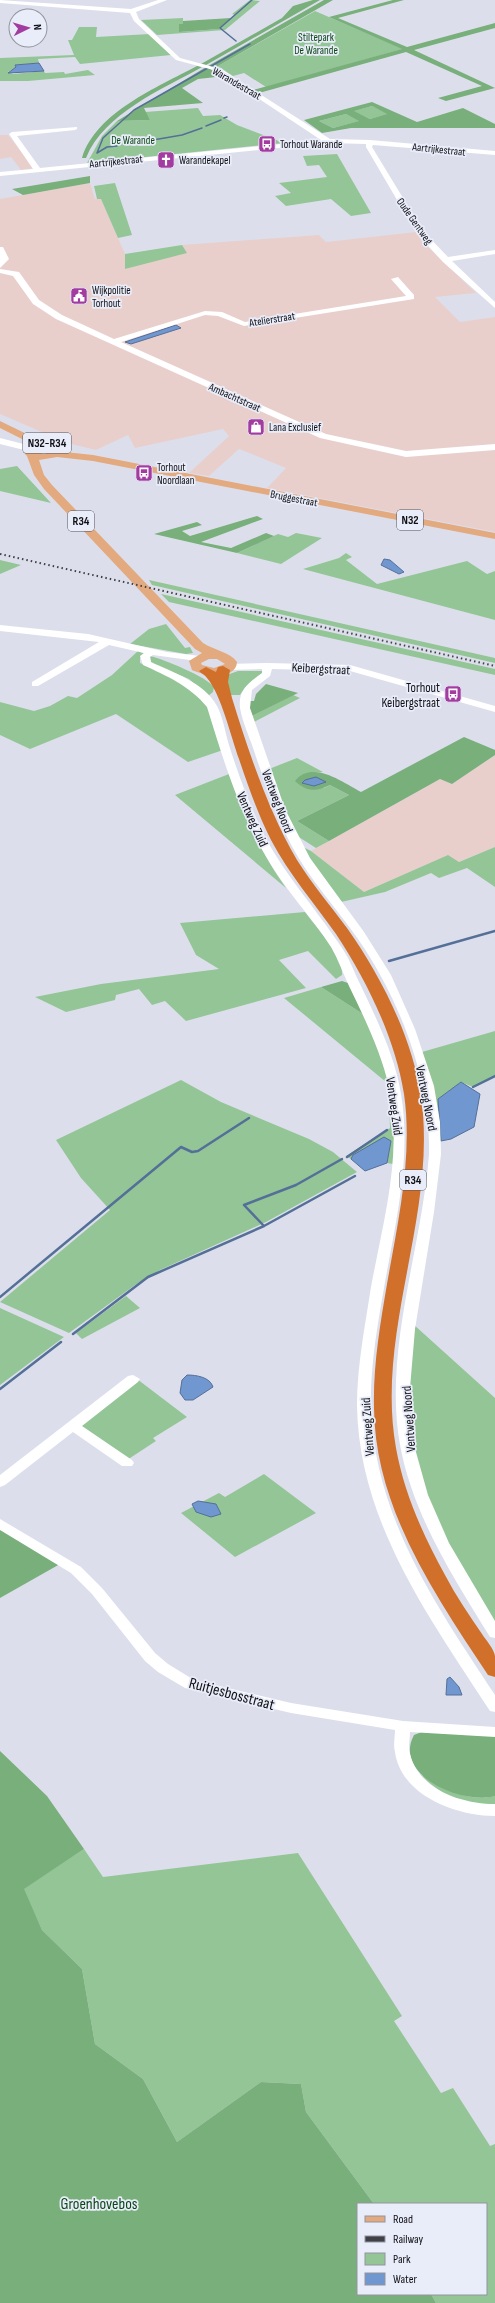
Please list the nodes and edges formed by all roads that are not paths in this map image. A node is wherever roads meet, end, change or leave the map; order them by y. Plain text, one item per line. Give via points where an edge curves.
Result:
1 (164, 0) edge
2 (0, 1) edge
3 (132, 11) junction
4 (75, 128) dead end
5 (328, 141) junction
6 (370, 142) junction
7 (495, 153) edge
8 (38, 170) junction
9 (0, 174) edge
10 (0, 249) edge
11 (495, 252) edge
12 (446, 260) junction
13 (0, 266) edge
14 (0, 271) edge
15 (395, 279) dead end
16 (495, 306) edge
17 (113, 342) junction
18 (0, 424) edge
19 (26, 436) junction
20 (3, 442) edge
21 (495, 446) edge
22 (33, 448) junction
23 (54, 451) junction
24 (36, 466) junction
25 (495, 536) edge
26 (0, 628) edge
27 (108, 641) junction
28 (152, 651) junction
29 (200, 660) junction
30 (227, 666) junction
31 (264, 666) junction
32 (35, 684) dead end
33 (228, 707) junction
34 (494, 708) edge
35 (133, 1379) dead end
36 (73, 1426) junction
37 (127, 1463) dead end
38 (0, 1482) edge
39 (0, 1524) edge
40 (495, 1633) edge
41 (495, 1670) edge
42 (495, 1707) edge
43 (403, 1726) junction
44 (495, 1732) edge
45 (495, 1810) edge

1 - 3 street
2 - 3 street
3 - 5 street, Warandestraat via 136,20 178,59 212,67
4 - 8 street via 12,134
5 - 6 street, Aartrijkestraat
5 - 8 street, Aartrijkestraat
6 - 7 street, Aartrijkestraat
6 - 12 street, Oude Gentweg via 372,153 420,232
8 - 9 street, Aartrijkestraat
10 - 13 street via 5,259
11 - 12 street
12 - 16 street, Oude Gentweg
14 - 17 street, Ambachtstraat via 16,274 36,302 50,312
15 - 17 street, Atelierstraat via 411,297 244,324 219,314 205,313
17 - 21 street, Ambachtstraat via 323,436 340,441 406,454
18 - 19 main road
19 - 22 main road
19 - 23 main road
20 - 22 street
22 - 23 main road, N32-R34
22 - 24 main road, R34
23 - 24 main road via 40,459
23 - 25 main road, Bruggestraat / N32
24 - 29 main road, R34 via 38,475 48,487 155,598
26 - 27 street
27 - 28 street
27 - 32 street
28 - 29 street
28 - 42 street, Ventweg Zuid via 145,656 146,663 183,680 204,696 212,706 245,806 259,836 304,907 336,946 383,1045 396,1094 400,1133 394,1187 367,1354 364,1387 367,1452 374,1484 399,1550 424,1595
29 - 30 main road
29 - 30 main road via 214,654 225,657
29 - 33 highway, R34 via 216,681
30 - 31 street, Keibergstraat
30 - 33 highway, R34 via 221,675
31 - 34 street, Keibergstraat via 350,668
31 - 40 street, Ventweg Noord via 267,674 247,690 244,700 282,817 319,880 358,930 381,967 414,1040 431,1100 435,1136 433,1177 405,1359 407,1443 415,1481 443,1546
33 - 41 highway, R34 via 256,792 279,842 300,876 340,928 363,966 396,1036 407,1072 414,1100 415,1166 385,1357 383,1412 386,1440 392,1474 419,1547 445,1594
35 - 36 street
36 - 37 street
36 - 38 street
39 - 43 street, Ruitjesbosstraat via 76,1570 97,1591 150,1657 190,1684 291,1708
43 - 44 street, Ruitjesbosstraat
43 - 45 street via 403,1755 410,1771 420,1784 439,1798 460,1807

